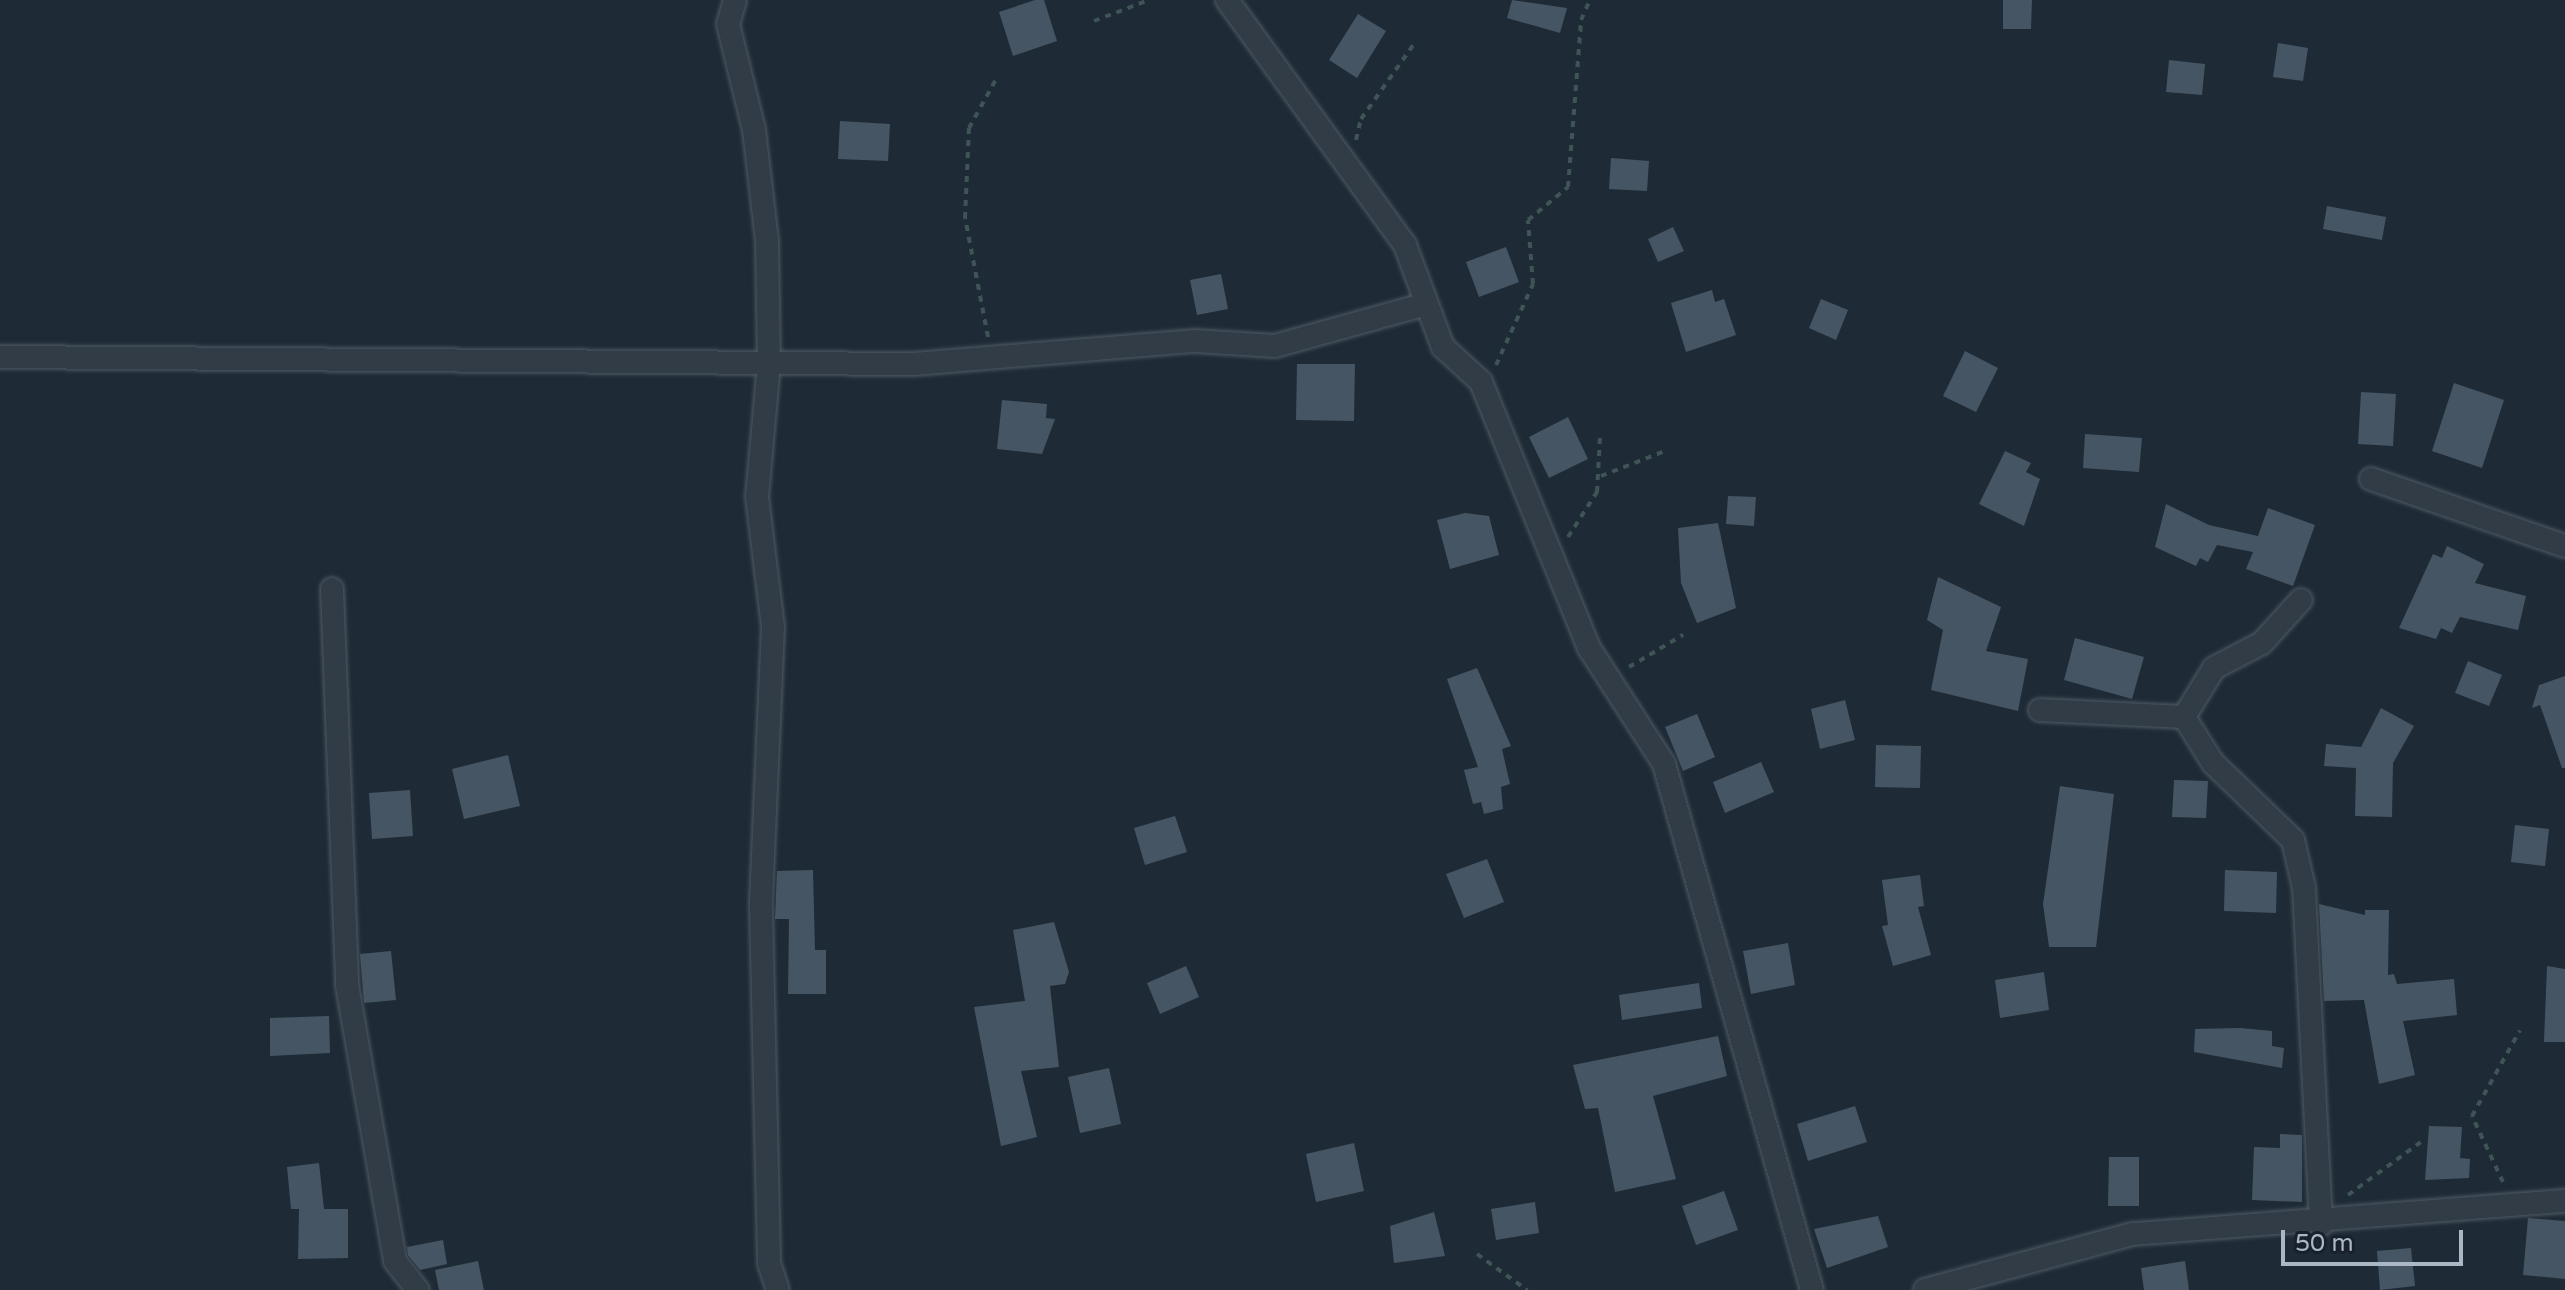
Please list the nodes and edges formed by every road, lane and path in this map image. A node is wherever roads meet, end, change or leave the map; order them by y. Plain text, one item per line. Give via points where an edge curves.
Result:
1 (735, 0) edge
2 (1149, 0) edge
3 (1227, 0) edge
4 (1590, 0) edge
5 (1094, 21) dead end
6 (1416, 41) dead end
7 (995, 81) dead end
8 (1360, 183) junction
9 (1423, 305) junction
10 (0, 357) edge
11 (990, 359) junction
12 (769, 363) junction
13 (1481, 382) junction
14 (1600, 437) dead end
15 (1665, 451) dead end
16 (1601, 476) junction
17 (2371, 479) dead end
18 (2565, 546) edge
19 (1558, 570) junction
20 (332, 589) dead end
21 (2301, 600) dead end
22 (1683, 635) dead end
23 (1614, 688) junction
24 (2040, 710) dead end
25 (2184, 717) junction
26 (2520, 1030) dead end
27 (2421, 1142) dead end
28 (2565, 1201) edge
29 (2517, 1204) junction
30 (2321, 1225) junction
31 (1477, 1254) dead end
32 (418, 1290) edge
33 (778, 1290) edge
34 (1527, 1290) edge
35 (1812, 1290) edge
36 (1925, 1290) edge

1 - 12 street via 728,24 754,130
2 - 5 path
3 - 8 street
4 - 13 path via 1581,20 1568,187 1528,220 1533,284 1505,356
6 - 8 path via 1361,119
7 - 11 path via 969,128 965,218 985,297
8 - 9 street via 1405,245
9 - 11 street via 1275,346 1195,341
9 - 13 street via 1443,347
10 - 12 street
11 - 12 street
12 - 33 street via 757,497 773,627 761,907 769,1263
13 - 19 street
14 - 16 path
15 - 16 path
16 - 19 path via 1562,547
17 - 18 street
19 - 23 street
20 - 32 street via 347,985 395,1261
21 - 25 street via 2262,643 2214,668
22 - 23 path via 1630,666
23 - 35 street via 1664,764
24 - 25 street
25 - 30 street via 2213,763 2293,840 2304,888
26 - 29 path via 2472,1116
27 - 30 path via 2348,1195
28 - 29 street
29 - 30 street
30 - 36 street via 2133,1234
31 - 34 path

